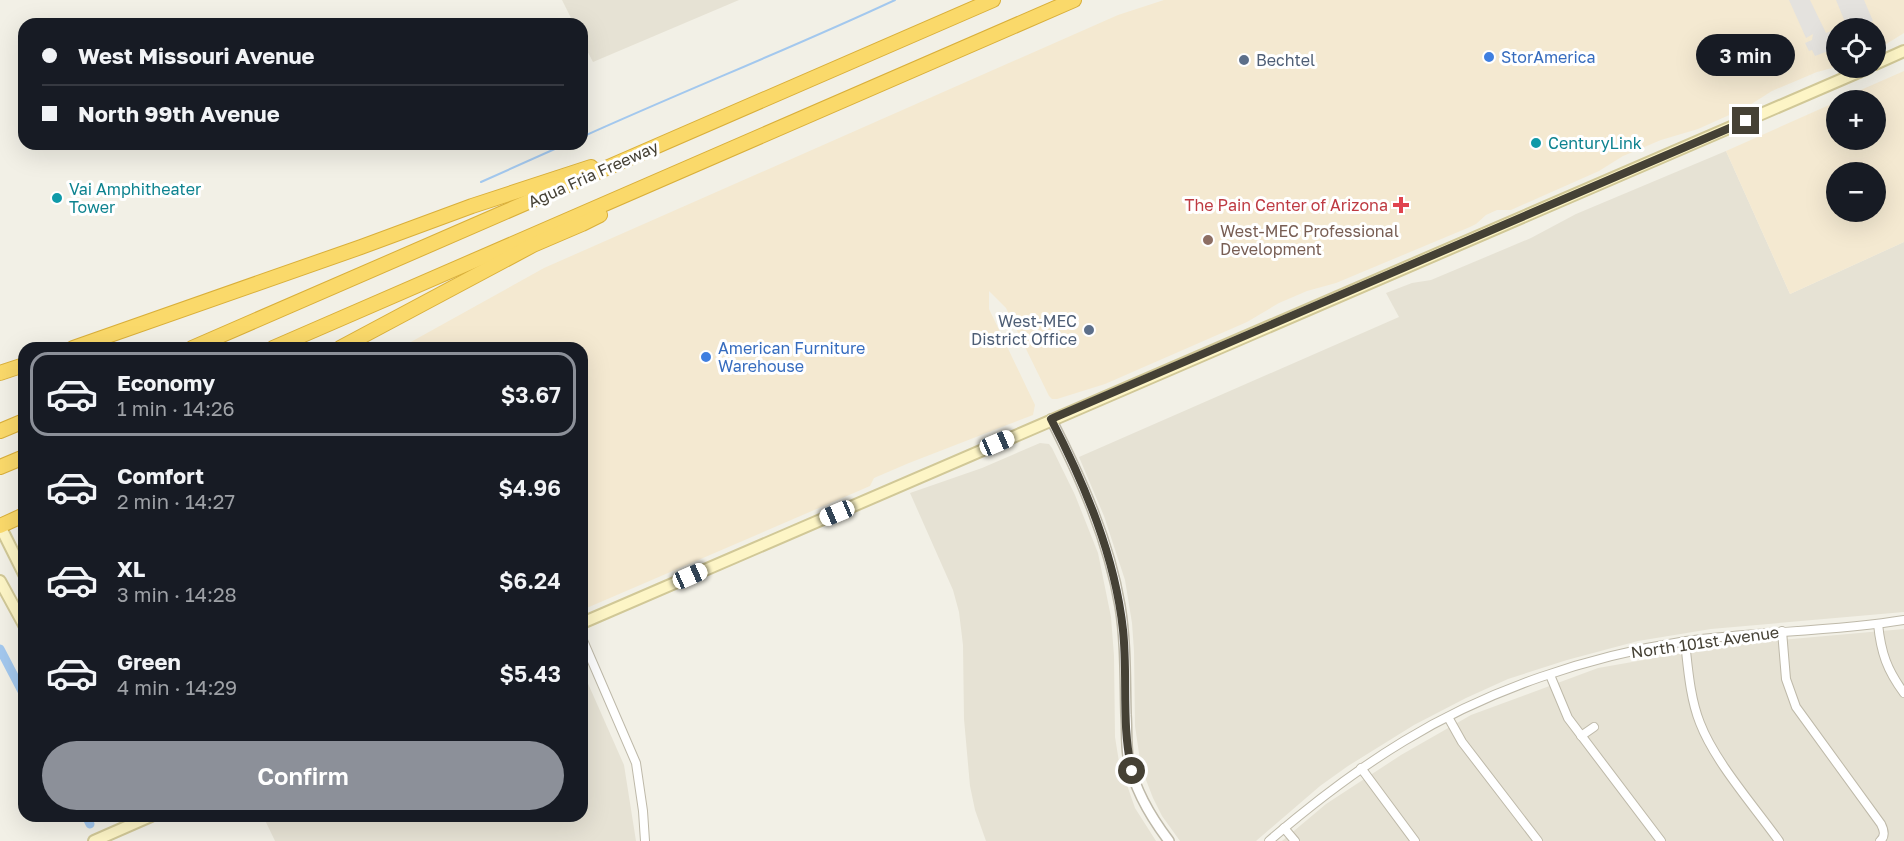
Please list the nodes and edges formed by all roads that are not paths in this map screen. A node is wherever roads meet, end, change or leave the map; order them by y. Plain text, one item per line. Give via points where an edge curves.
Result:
1 (993, 0) edge
2 (1074, 0) edge
3 (1082, 0) edge
4 (1058, 7) junction
5 (1904, 51) edge
6 (1886, 59) edge
7 (1845, 78) edge
8 (656, 146) junction
9 (671, 176) junction
10 (90, 342) edge
11 (206, 342) edge
12 (287, 342) edge
13 (351, 342) edge
14 (18, 367) edge
15 (0, 373) edge
16 (1051, 419) junction
17 (18, 424) edge
18 (0, 431) edge
19 (18, 460) edge
20 (0, 467) edge
21 (18, 517) edge
22 (0, 526) edge
23 (18, 562) edge
24 (0, 581) edge
25 (18, 614) edge
26 (588, 620) edge
27 (1904, 620) edge
28 (1878, 624) junction
29 (1782, 631) junction
30 (1685, 642) junction
31 (588, 652) edge
32 (1550, 675) junction
33 (1904, 693) edge
34 (1448, 717) junction
35 (1594, 727) dead end
36 (1581, 736) junction
37 (1361, 768) junction
38 (130, 822) edge
39 (1284, 828) junction
40 (98, 839) edge
41 (645, 841) edge
42 (1169, 841) edge
43 (1269, 841) edge
44 (1294, 841) edge
45 (1415, 841) edge
46 (1538, 841) edge
47 (1661, 841) edge
48 (1779, 841) edge
49 (1880, 841) edge

1 - 8 highway, Agua Fria Freeway
2 - 4 highway, Agua Fria Freeway
3 - 4 highway
4 - 9 highway, Agua Fria Freeway
5 - 6 main road
7 - 16 main road
8 - 10 highway via 472,206
8 - 11 highway, Agua Fria Freeway
9 - 12 highway, Agua Fria Freeway
9 - 13 highway
14 - 15 highway
16 - 26 main road
16 - 42 street via 1111,563 1125,652 1128,756 1147,809
17 - 18 highway
19 - 20 highway
21 - 22 highway
22 - 23 main road
24 - 25 main road
27 - 28 street, North 101st Avenue
28 - 29 street, North 101st Avenue
28 - 33 street via 1887,667
29 - 30 street, North 101st Avenue
29 - 49 street via 1786,679 1796,707 1881,824 1884,833
30 - 32 street, North 101st Avenue via 1619,654
30 - 48 street via 1701,726 1719,759
31 - 41 street via 636,764
32 - 34 street, North 101st Avenue
32 - 36 street via 1564,710
34 - 37 street, North 101st Avenue
34 - 46 street via 1462,742
35 - 36 street
36 - 47 street
37 - 39 street, North 101st Avenue
37 - 45 street
38 - 40 main road
39 - 43 street, North 101st Avenue
39 - 44 street

